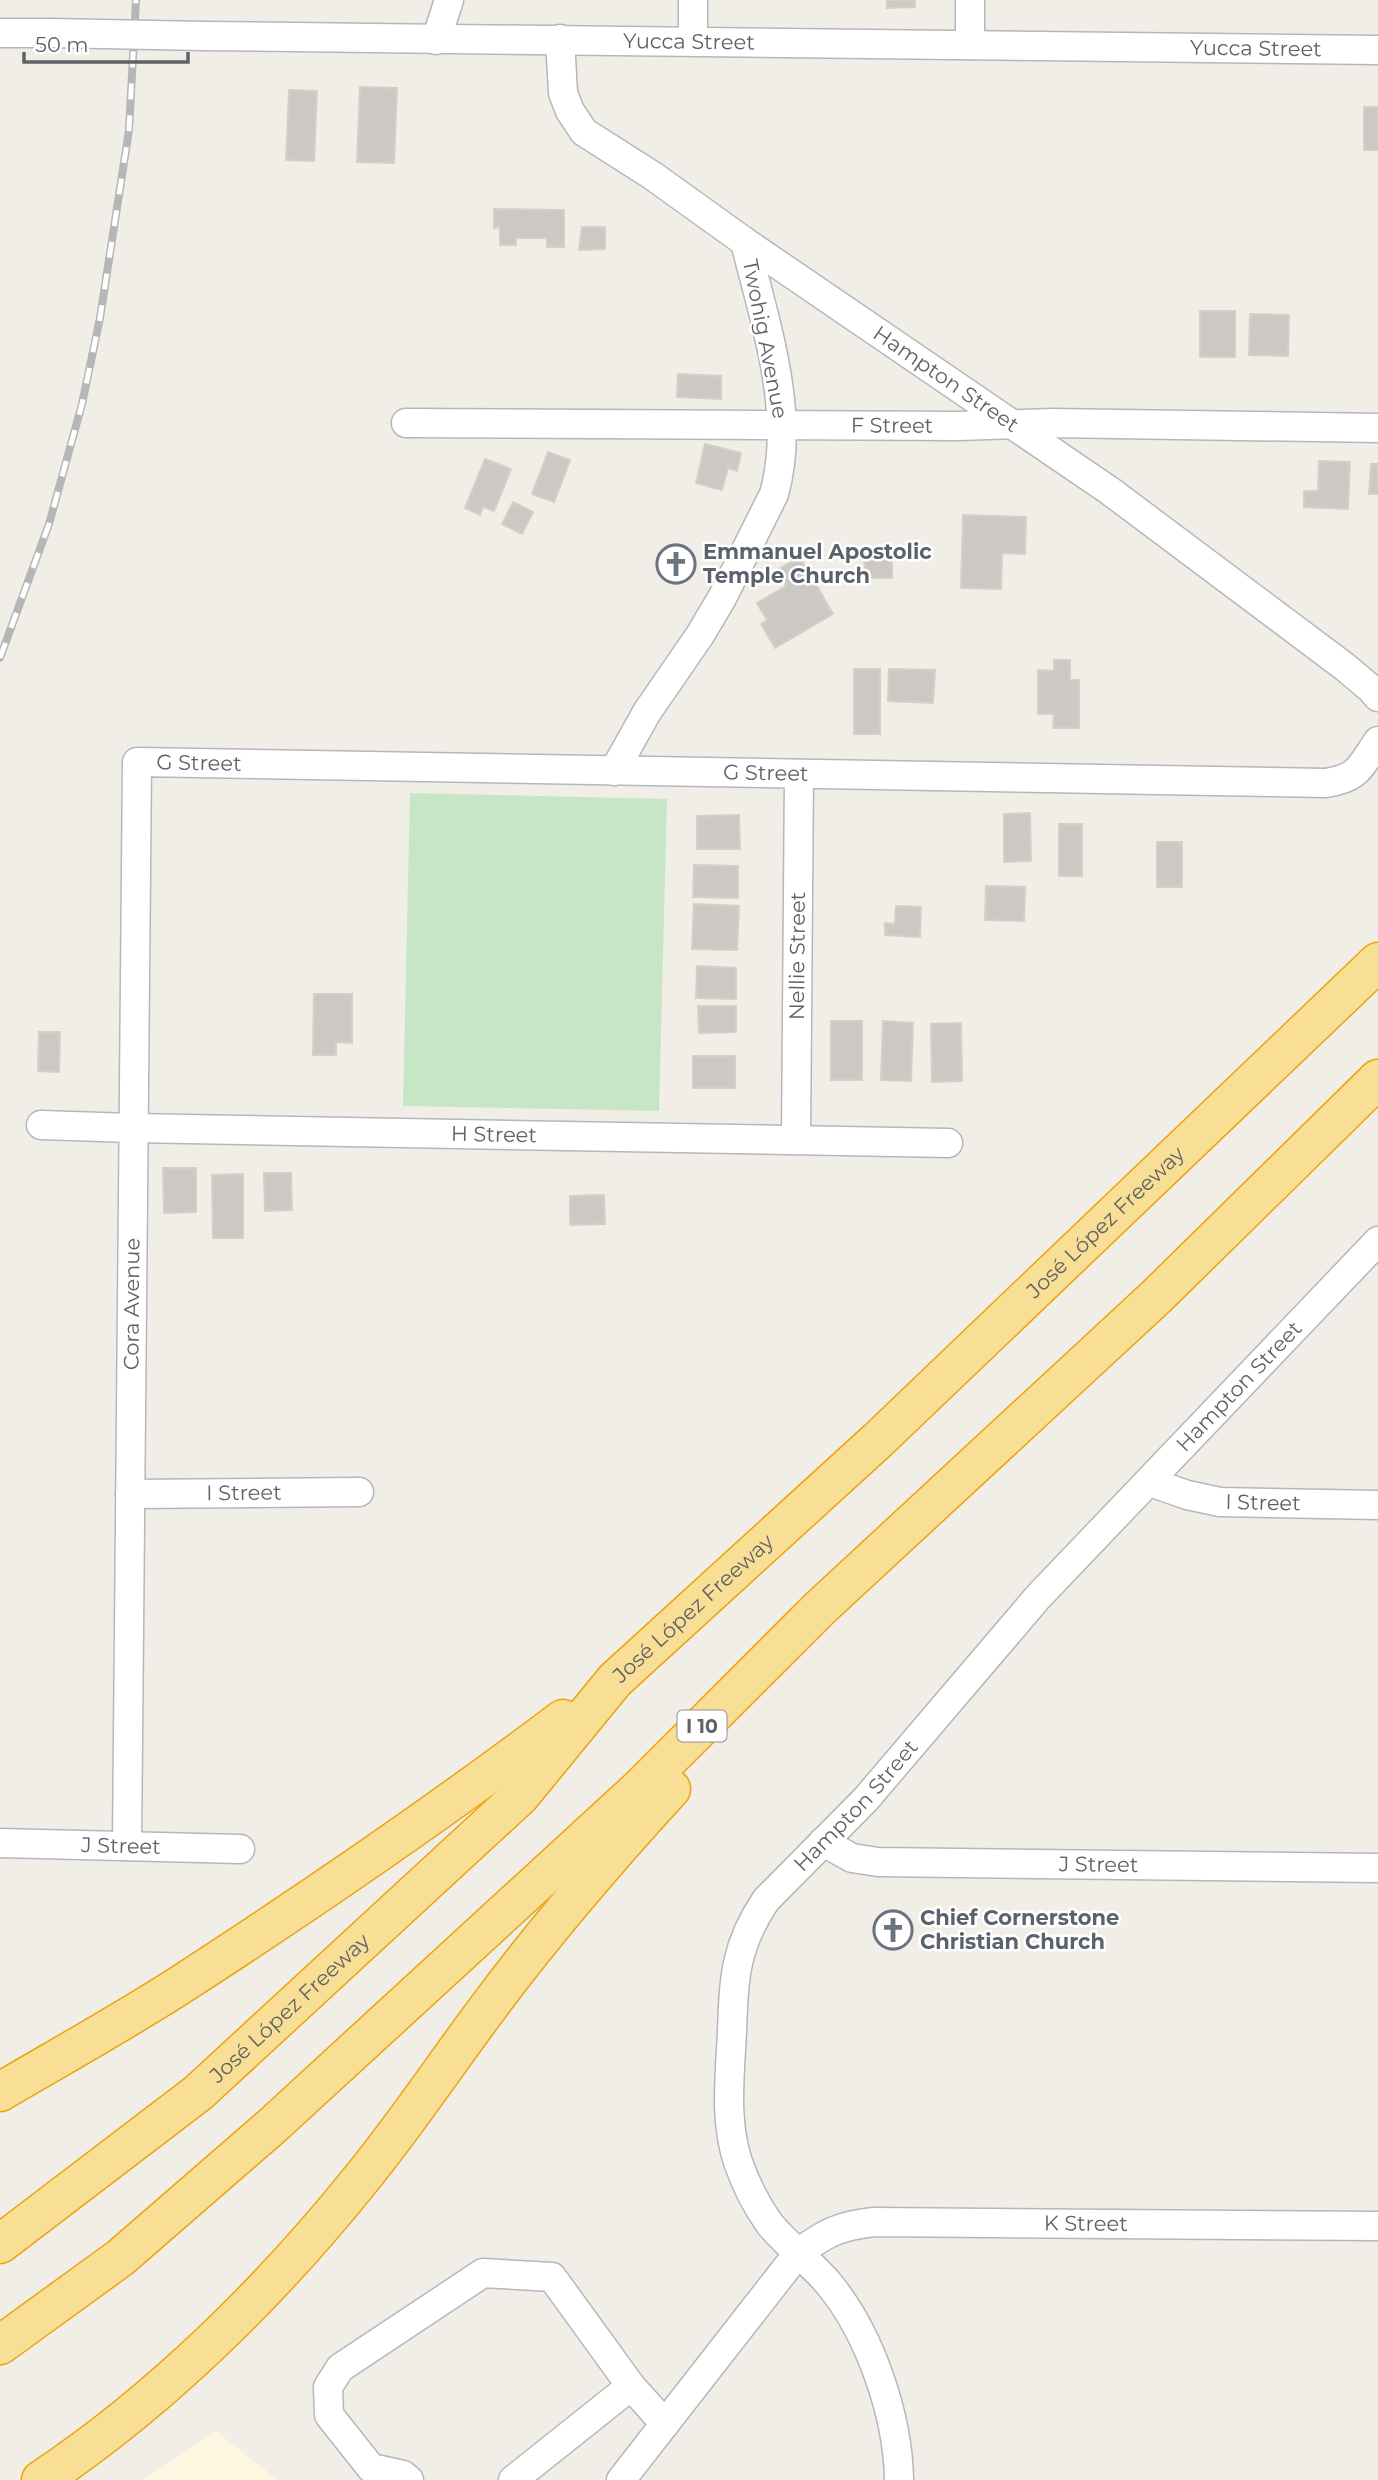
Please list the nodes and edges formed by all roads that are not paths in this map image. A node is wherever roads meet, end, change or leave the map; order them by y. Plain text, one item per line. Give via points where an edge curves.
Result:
1 (449, 0) edge
2 (693, 0) edge
3 (971, 0) edge
4 (0, 33) edge
5 (559, 39) junction
6 (436, 40) junction
7 (692, 41) junction
8 (970, 45) junction
9 (1378, 50) edge
10 (745, 242) junction
11 (406, 423) dead end
12 (1013, 424) junction
13 (783, 425) junction
14 (1378, 428) edge
15 (1378, 697) edge
16 (1378, 741) edge
17 (137, 762) joint
18 (614, 771) junction
19 (799, 774) junction
20 (1378, 962) edge
21 (1378, 1079) edge
22 (41, 1125) dead end
23 (132, 1128) junction
24 (796, 1140) junction
25 (948, 1143) dead end
26 (1378, 1241) edge
27 (1150, 1482) junction
28 (359, 1492) dead end
29 (130, 1494) junction
30 (1378, 1504) edge
31 (800, 1628) junction
32 (615, 1680) junction
33 (823, 1842) junction
34 (0, 1843) edge
35 (127, 1846) junction
36 (240, 1849) dead end
37 (1378, 1868) edge
38 (0, 2092) edge
39 (1378, 2226) edge
40 (0, 2244) edge
41 (799, 2252) junction
42 (0, 2345) edge
43 (631, 2386) junction
44 (665, 2424) junction
45 (55, 2474) edge
46 (409, 2480) edge
47 (513, 2480) edge
48 (621, 2480) edge
49 (899, 2480) edge

1 - 6 street
2 - 7 street
3 - 8 street
4 - 6 street, Yucca Street, bridge
5 - 6 street, Yucca Street
5 - 7 street, Yucca Street
5 - 10 street, Hampton Street via 563,93 584,132
7 - 8 street, Yucca Street
8 - 9 street, Yucca Street
10 - 12 street, Hampton Street
10 - 13 street, Twohig Avenue
11 - 13 street, F Street
12 - 13 street, F Street
12 - 14 street, F Street
12 - 15 street, Hampton Street via 1335,659
13 - 18 street, Twohig Avenue via 778,477 768,505 722,598
16 - 19 street, G Street via 1356,773 1326,783
17 - 18 street, G Street
17 - 23 street, Cora Avenue
18 - 19 street, G Street
19 - 24 street, Nellie Street
20 - 32 highway, José López Freeway via 878,1440
21 - 31 highway, I 10 via 1156,1297
22 - 23 street, H Street
23 - 24 street, H Street
23 - 29 street, Cora Avenue
24 - 25 street, H Street
26 - 27 street, Hampton Street
27 - 30 street, I Street via 1220,1502
27 - 33 street, Hampton Street via 1038,1597 866,1799
28 - 29 street, I Street
29 - 35 street, Cora Avenue
31 - 42 highway, I 10 via 640,1788 272,2126 120,2258
31 - 45 highway via 713,1744 546,1932 353,2189 274,2278 179,2373
32 - 38 highway via 328,1888 171,1990
32 - 40 highway, José López Freeway via 520,1796 198,2094
33 - 37 street, J Street via 852,1858 878,1862
33 - 41 street, Hampton Street via 753,1919 735,1975 728,2107 733,2143 738,2163 770,2224
34 - 35 street, J Street
35 - 36 street, J Street
39 - 41 street, K Street via 874,2222 826,2233
41 - 44 street, K Street
41 - 49 street, Hampton Street via 830,2284 858,2326 896,2434
43 - 44 street
43 - 46 street via 552,2277 483,2273 340,2368 328,2387 329,2415 371,2468
43 - 47 street
44 - 48 street, K Street

